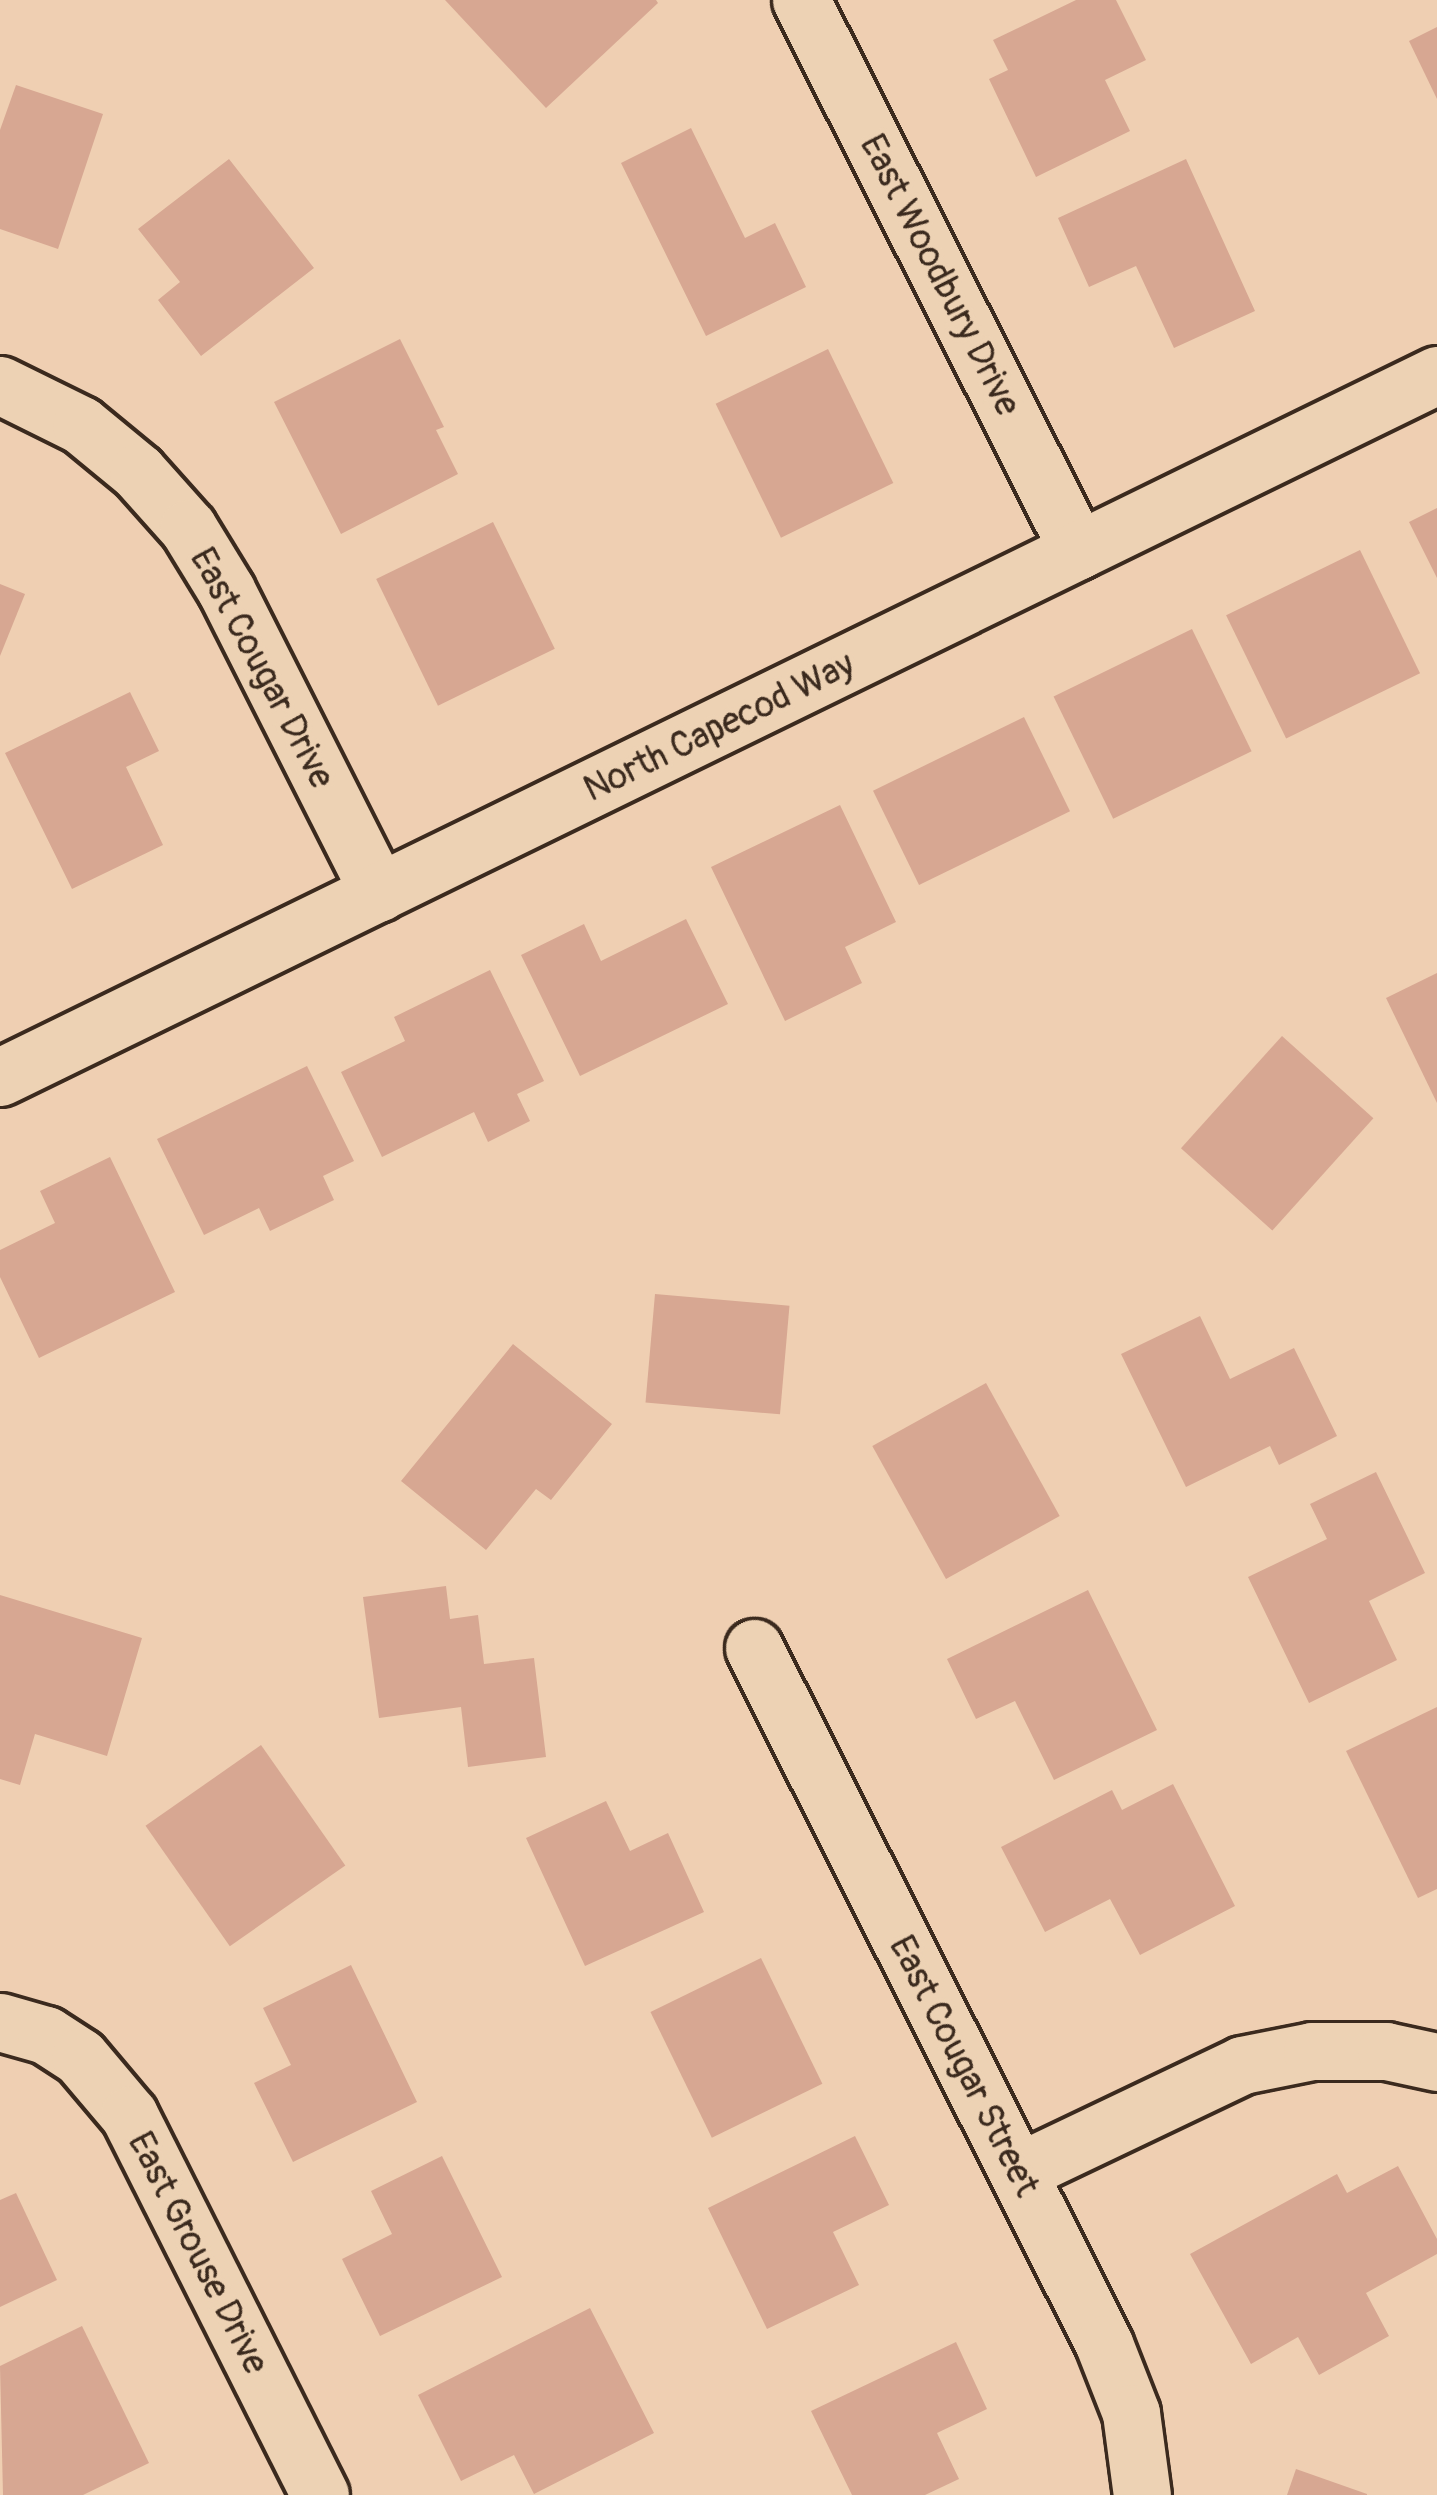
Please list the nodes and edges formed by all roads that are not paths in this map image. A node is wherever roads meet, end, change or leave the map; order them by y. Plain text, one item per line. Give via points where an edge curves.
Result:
1 (801, 0) edge
2 (1437, 375) edge
3 (0, 385) edge
4 (1078, 550) junction
5 (379, 893) junction
6 (0, 1077) edge
7 (754, 1648) dead end
8 (23, 2029) edge
9 (1437, 2062) edge
10 (1018, 2172) junction
11 (320, 2495) edge
12 (1142, 2495) edge

1 - 4 street, East Woodbury Drive
2 - 4 street, North Capecod Way
3 - 5 street, East Cougar Drive via 80,425 138,472 188,528
4 - 5 street, North Capecod Way
5 - 6 street, North Capecod Way
7 - 10 street, East Cougar Street
8 - 11 street, East Grouse Drive via 80,2057 129,2115
9 - 10 street via 1386,2051 1312,2051 1242,2065
10 - 12 street, East Cougar Street via 1131,2413

